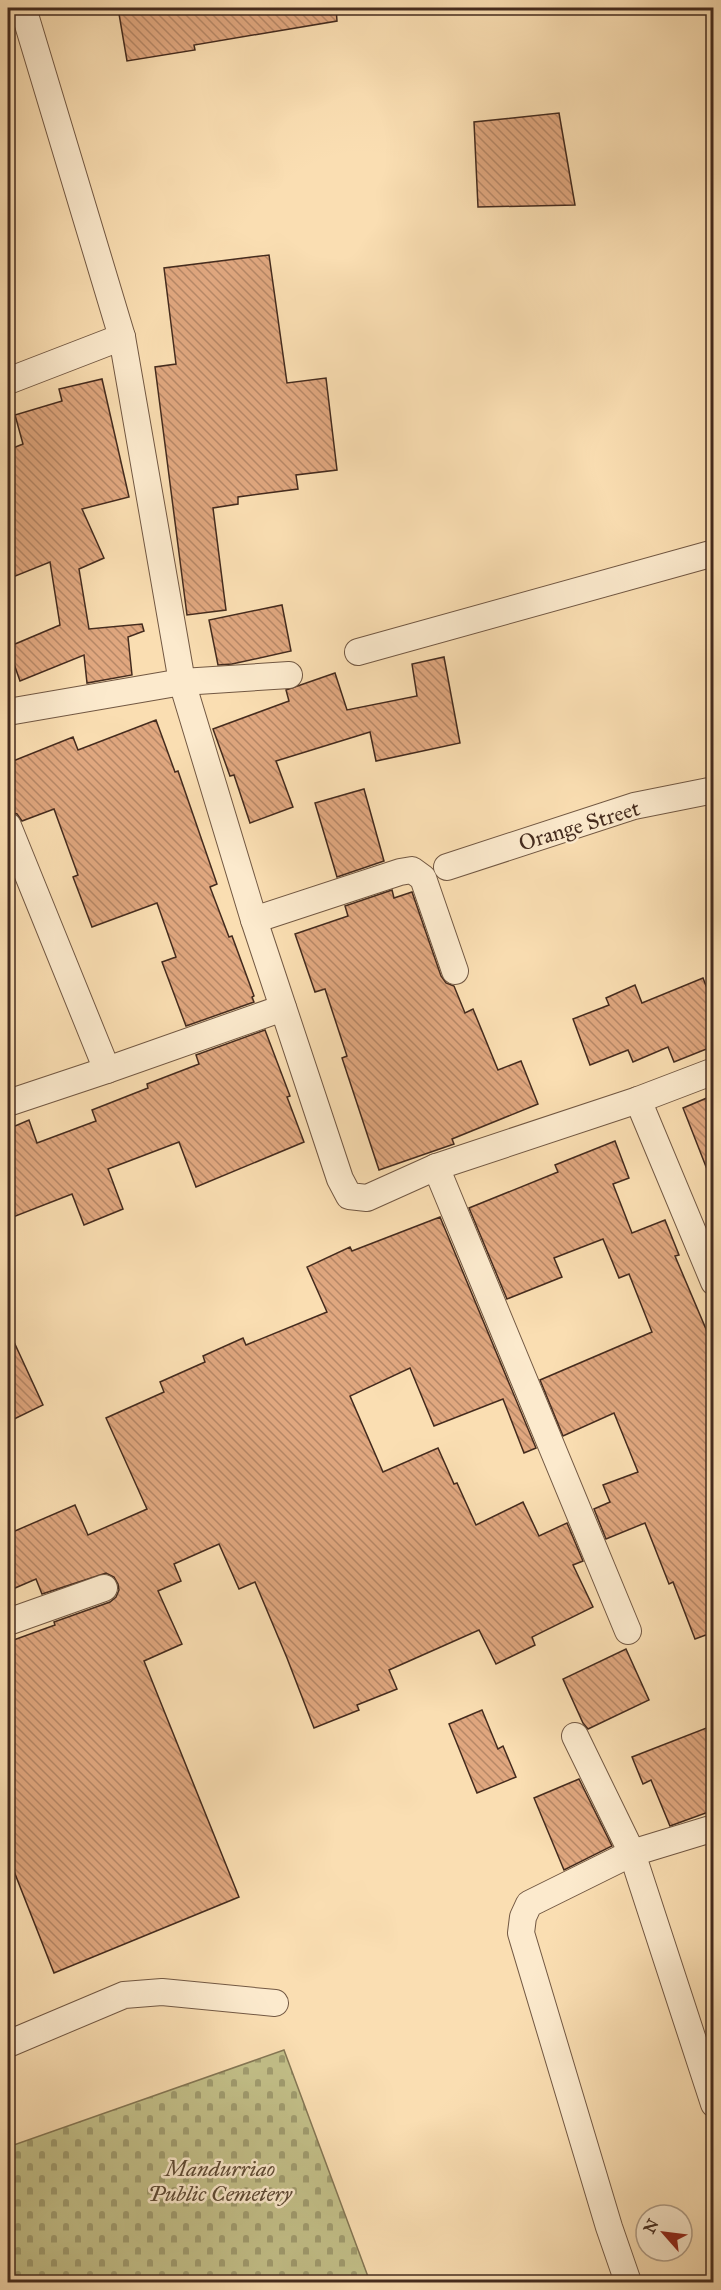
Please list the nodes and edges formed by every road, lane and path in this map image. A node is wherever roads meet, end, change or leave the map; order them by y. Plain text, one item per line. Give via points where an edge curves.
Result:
1 (23, 8) edge
2 (122, 337) junction
3 (8, 381) edge
4 (714, 553) edge
5 (358, 652) dead end
6 (289, 675) dead end
7 (182, 682) junction
8 (8, 712) edge
9 (714, 790) edge
10 (8, 826) edge
11 (447, 867) dead end
12 (254, 920) junction
13 (455, 971) dead end
14 (283, 1008) junction
15 (107, 1070) junction
16 (714, 1071) edge
17 (638, 1100) junction
18 (8, 1102) edge
19 (436, 1167) junction
20 (714, 1281) edge
21 (104, 1588) dead end
22 (8, 1622) edge
23 (628, 1631) dead end
24 (575, 1736) dead end
25 (714, 1828) edge
26 (632, 1853) junction
27 (276, 2003) dead end
28 (8, 2044) edge
29 (714, 2104) edge
30 (628, 2283) edge

1 - 2 street
2 - 3 street
2 - 7 street
4 - 5 street
6 - 7 street
7 - 8 street
7 - 12 street
9 - 11 street, Orange Street via 634,806
10 - 15 street
12 - 13 street via 412,870 423,878
12 - 14 street
14 - 15 street
14 - 19 street via 349,1196 367,1198
15 - 18 street
16 - 17 street
17 - 19 street
17 - 20 street
19 - 23 street
21 - 22 street
24 - 26 street
25 - 26 street
26 - 29 street
26 - 30 street via 529,1904 521,1933
27 - 28 street via 162,1992 124,1995

